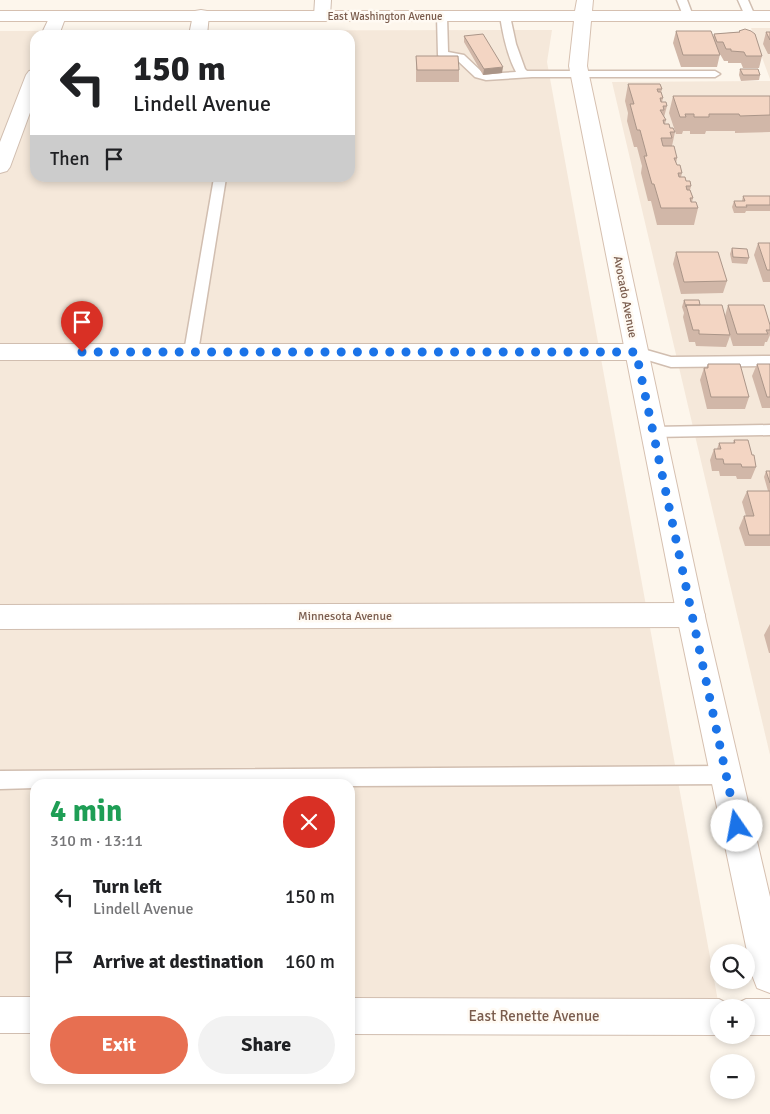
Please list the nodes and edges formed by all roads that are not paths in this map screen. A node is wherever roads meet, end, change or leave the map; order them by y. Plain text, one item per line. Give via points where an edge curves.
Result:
1 (743, 0) edge
2 (40, 8) edge
3 (323, 8) edge
4 (585, 8) edge
5 (685, 8) edge
6 (65, 10) edge
7 (201, 15) junction
8 (0, 16) edge
9 (442, 16) junction
10 (505, 16) junction
11 (750, 16) junction
12 (770, 16) edge
13 (53, 30) edge
14 (199, 30) edge
15 (580, 74) junction
16 (715, 74) dead end
17 (528, 75) junction
18 (30, 88) edge
19 (1, 164) edge
20 (219, 182) edge
21 (0, 352) edge
22 (191, 352) junction
23 (636, 352) junction
24 (770, 361) edge
25 (770, 430) edge
26 (653, 432) junction
27 (691, 615) junction
28 (0, 617) edge
29 (726, 775) junction
30 (145, 779) edge
31 (0, 780) edge
32 (30, 780) edge
33 (770, 974) edge
34 (0, 1015) edge
35 (30, 1015) edge
36 (355, 1016) edge
37 (710, 1017) edge
38 (755, 1017) edge
39 (770, 1017) edge

1 - 11 lane
2 - 6 main road, East Washington Avenue
2 - 8 main road, East Washington Avenue
3 - 7 main road, East Washington Avenue
3 - 9 main road, East Washington Avenue
4 - 5 main road, East Washington Avenue
4 - 10 main road, East Washington Avenue
4 - 15 main road, Avocado Avenue via 578,66
5 - 11 main road, East Washington Avenue
6 - 7 main road, East Washington Avenue
6 - 13 main road
7 - 14 main road
9 - 10 main road, East Washington Avenue
9 - 17 lane via 444,55 460,57 479,75 486,77
10 - 17 lane via 515,60 520,72
11 - 12 main road, East Washington Avenue
15 - 16 lane
15 - 17 lane
15 - 23 main road, Avocado Avenue
18 - 19 main road
20 - 22 lane
21 - 22 main road
22 - 23 main road
23 - 24 lane via 671,362
23 - 26 main road, Avocado Avenue
25 - 26 lane
26 - 27 main road, Avocado Avenue
27 - 28 main road, Minnesota Avenue
27 - 29 main road, Avocado Avenue
29 - 30 lane
29 - 33 main road, Avocado Avenue
31 - 32 lane
34 - 35 main road
36 - 37 main road, East Renette Avenue
38 - 39 main road

